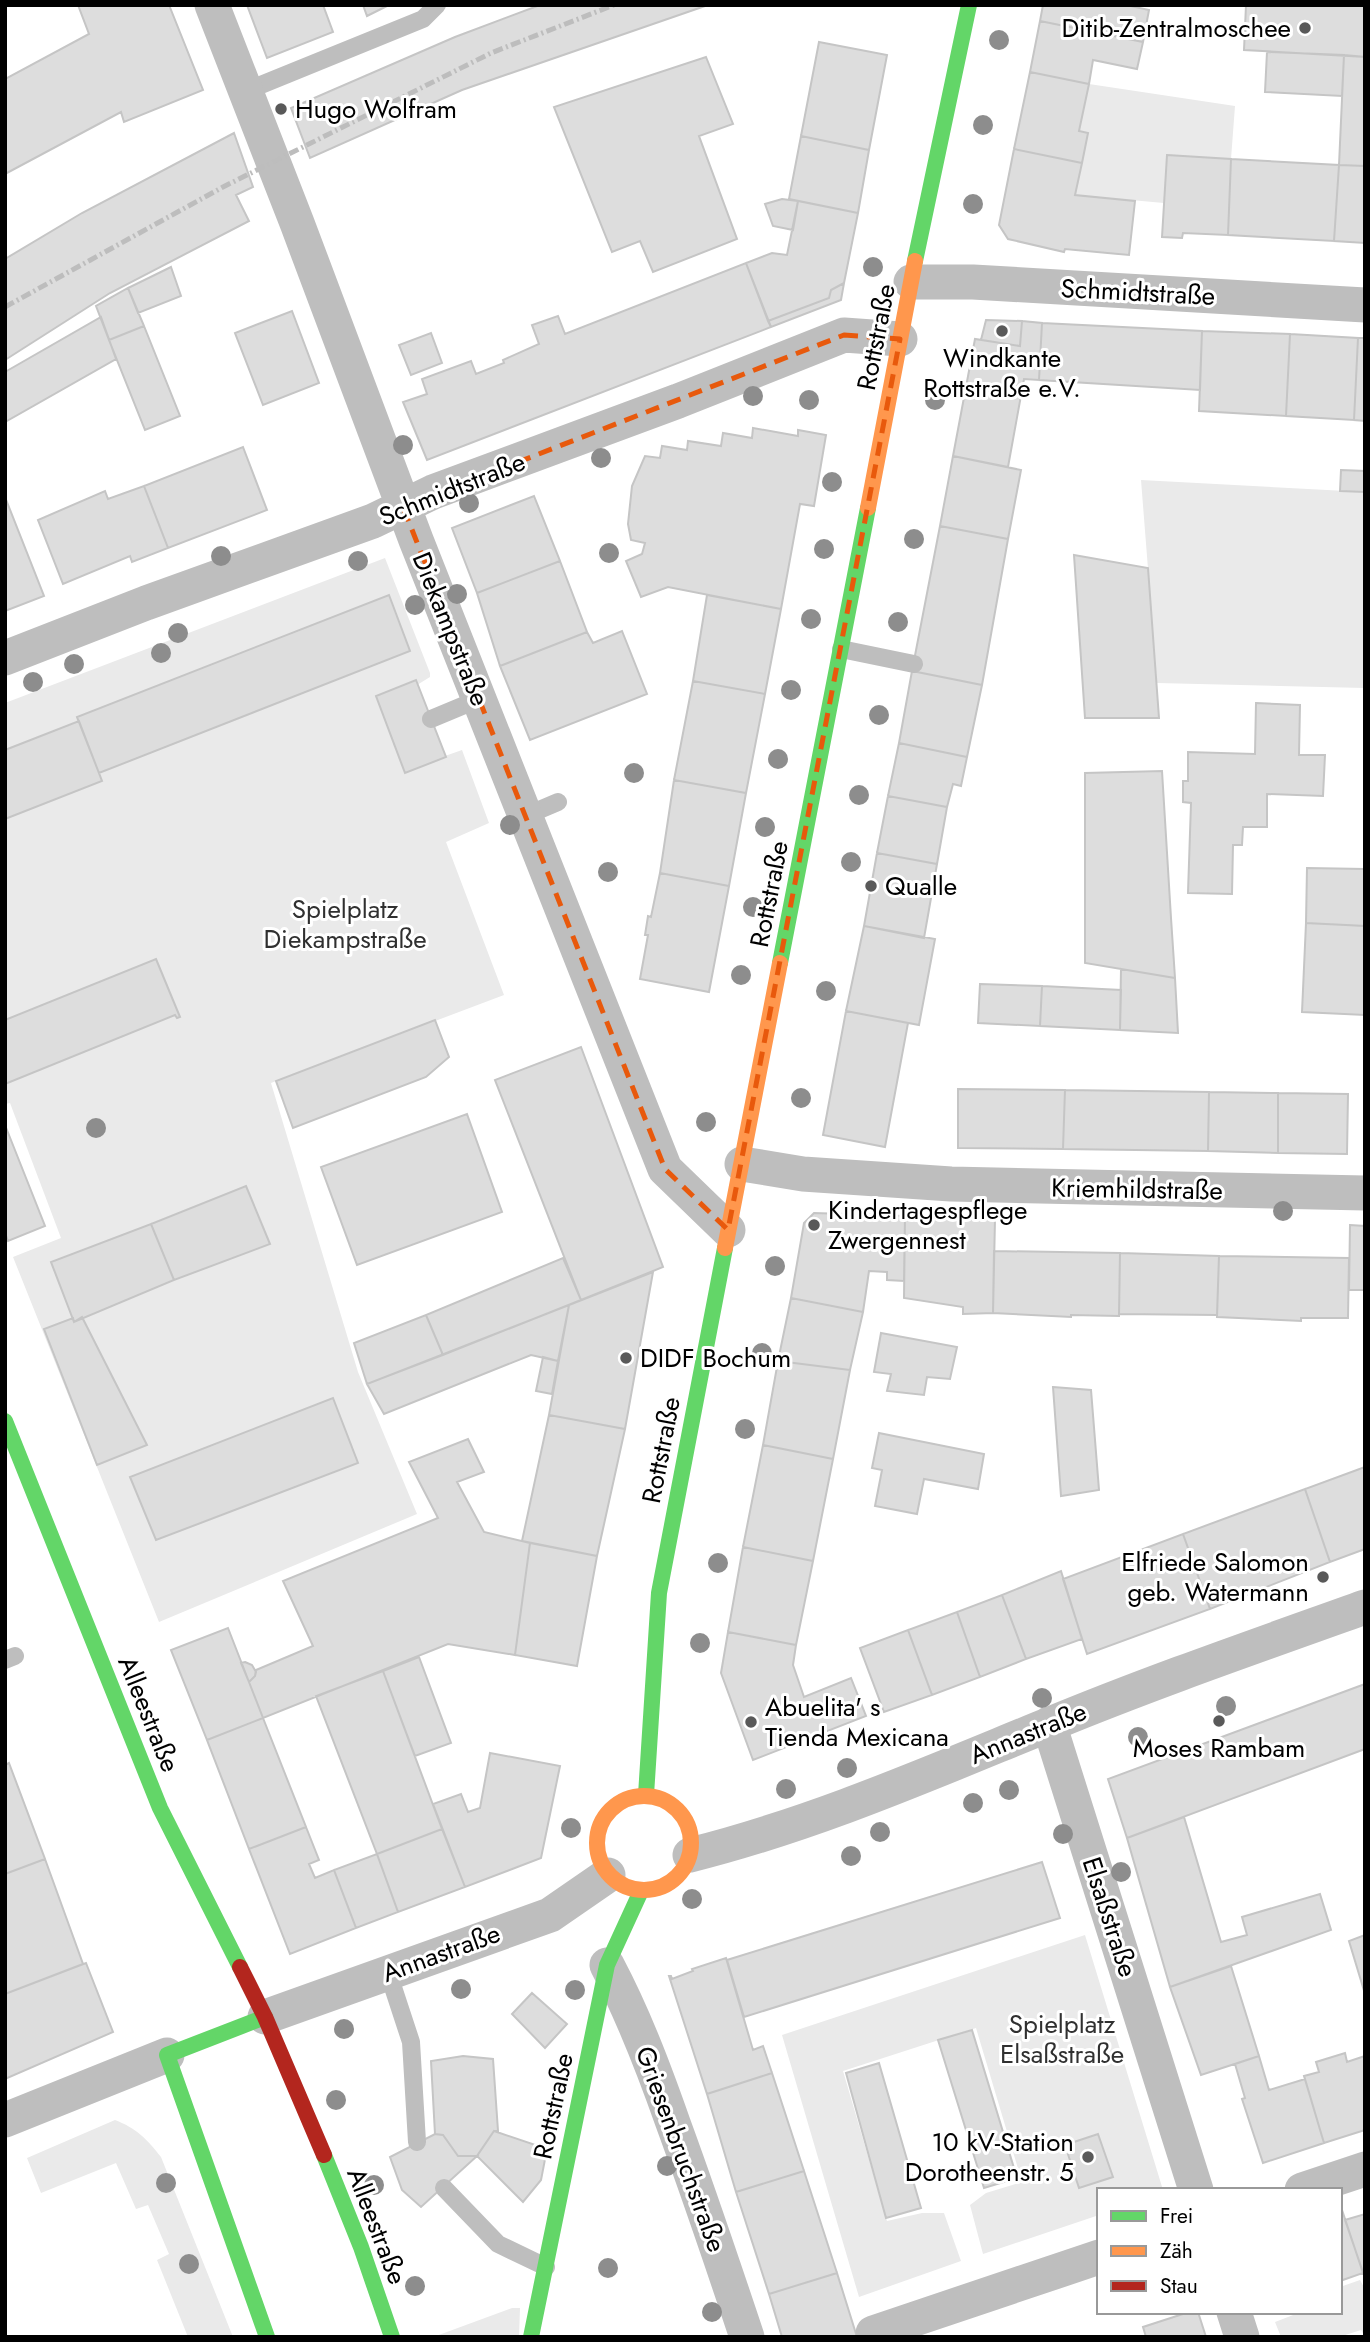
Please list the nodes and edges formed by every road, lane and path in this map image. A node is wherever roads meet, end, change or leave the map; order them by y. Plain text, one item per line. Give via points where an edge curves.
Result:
1 (212, 5) edge
2 (437, 5) edge
3 (970, 5) edge
4 (246, 91) junction
5 (911, 282) junction
6 (1365, 305) edge
7 (900, 339) junction
8 (403, 507) junction
9 (841, 649) junction
10 (5, 658) edge
11 (914, 664) dead end
12 (479, 699) junction
13 (431, 719) dead end
14 (558, 802) dead end
15 (525, 816) junction
16 (741, 1164) junction
17 (1365, 1193) edge
18 (729, 1230) junction
19 (5, 1421) edge
20 (1365, 1606) edge
21 (1049, 1724) junction
22 (646, 1795) junction
23 (690, 1855) junction
24 (608, 1875) junction
25 (641, 1891) junction
26 (607, 1965) junction
27 (388, 1972) junction
28 (265, 2017) junction
29 (167, 2055) junction
30 (5, 2120) edge
31 (416, 2143) dead end
32 (1365, 2169) edge
33 (444, 2188) dead end
34 (1195, 2188) edge
35 (1308, 2188) edge
36 (1097, 2258) edge
37 (546, 2267) junction
38 (1235, 2314) edge
39 (873, 2333) dead end
40 (267, 2337) edge
41 (392, 2337) edge
42 (531, 2337) edge
43 (747, 2337) edge
44 (1242, 2337) edge

1 - 4 street, Diekampstraße
2 - 4 lane via 424,19
3 - 5 street, Rottstraße
4 - 8 street, Diekampstraße
5 - 6 street, Schmidtstraße
5 - 7 street, Rottstraße
7 - 8 street, Schmidtstraße via 844,335
7 - 9 street, Rottstraße
8 - 10 street, Schmidtstraße
8 - 12 street, Diekampstraße
9 - 11 lane
9 - 16 street, Rottstraße
12 - 13 lane
12 - 15 street, Diekampstraße
14 - 15 lane
15 - 18 street, Diekampstraße via 665,1170
16 - 17 street, Kriemhildstraße via 803,1174 951,1184
16 - 18 street, Rottstraße
18 - 22 street, Rottstraße via 659,1593
19 - 28 street, Alleestraße via 160,1808
20 - 21 street, Annastraße
21 - 23 street, Annastraße via 876,1796 741,1843
21 - 34 street, Elsaßstraße
22 - 23 street via 668,1801 683,1815 692,1839
22 - 24 street via 616,1804 600,1823 597,1842
23 - 25 street via 677,1878 663,1887
24 - 25 street
24 - 27 street, Annastraße via 550,1914
25 - 26 street, Rottstraße
26 - 37 street, Rottstraße
26 - 43 street, Griesenbruchstraße via 650,2059
27 - 28 street, Annastraße
27 - 31 lane via 411,2042
28 - 29 street
28 - 41 street, Alleestraße via 361,2247
29 - 30 street
29 - 40 street
32 - 35 street
33 - 37 lane via 499,2244
36 - 39 street
37 - 42 street, Rottstraße
38 - 44 street

